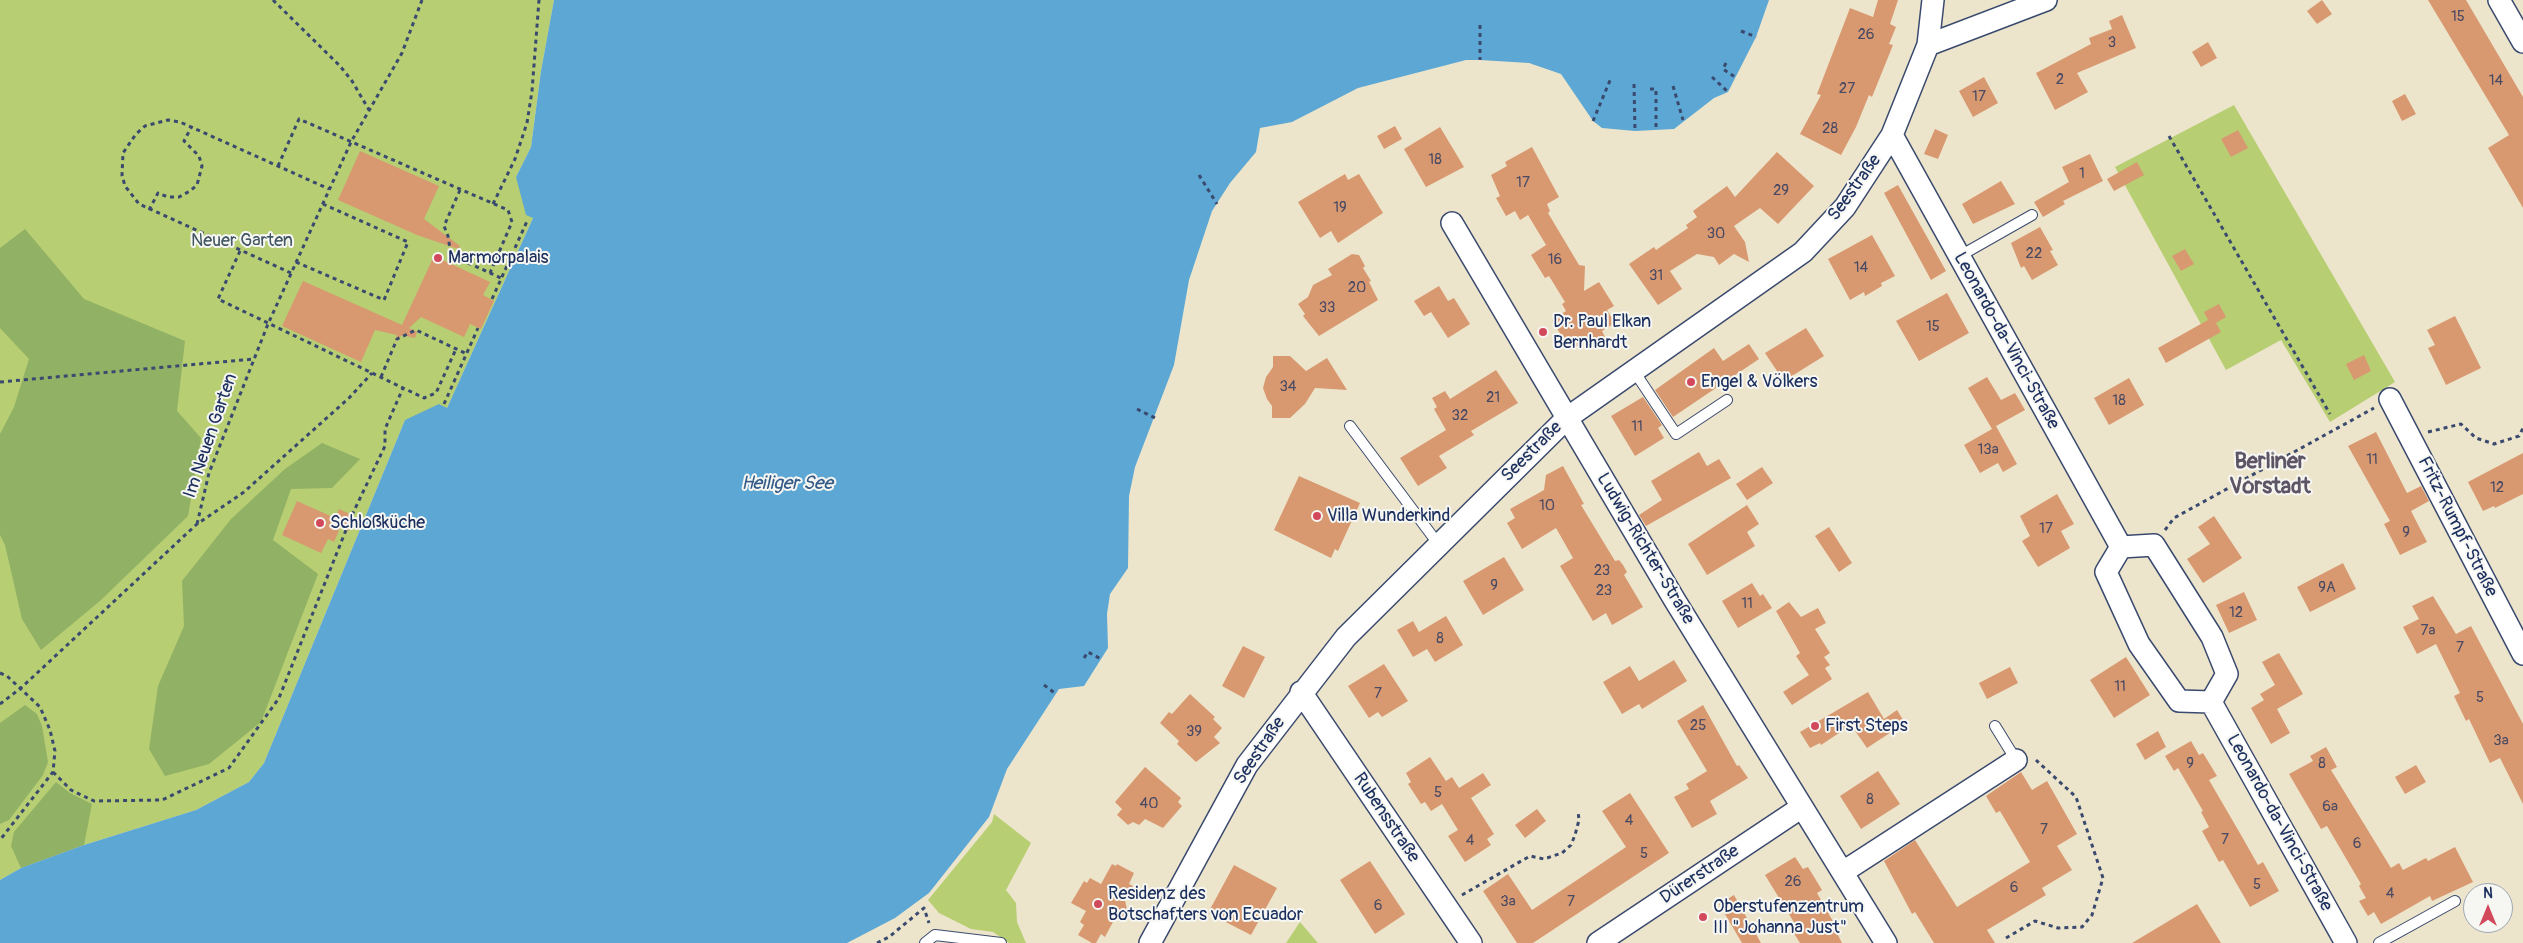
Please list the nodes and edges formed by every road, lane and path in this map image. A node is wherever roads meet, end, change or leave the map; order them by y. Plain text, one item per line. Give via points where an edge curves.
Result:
1 (273, 0) edge
2 (422, 0) edge
3 (539, 0) edge
4 (1933, 0) edge
5 (2046, 0) edge
6 (2499, 0) edge
7 (1480, 25) dead end
8 (1741, 31) dead end
9 (1756, 37) dead end
10 (2523, 42) edge
11 (1928, 45) junction
12 (1480, 60) dead end
13 (1726, 63) dead end
14 (1712, 77) dead end
15 (1736, 77) dead end
16 (1611, 78) dead end
17 (1634, 84) dead end
18 (1673, 86) dead end
19 (1650, 89) dead end
20 (1728, 92) dead end
21 (369, 110) junction
22 (1683, 120) dead end
23 (1593, 121) dead end
24 (192, 126) junction
25 (1656, 130) dead end
26 (1635, 131) dead end
27 (1892, 135) junction
28 (2169, 136) dead end
29 (351, 142) junction
30 (278, 166) junction
31 (1199, 175) dead end
32 (330, 189) junction
33 (460, 190) junction
34 (323, 204) junction
35 (493, 204) junction
36 (1217, 204) dead end
37 (149, 210) junction
38 (2032, 215) dead end
39 (528, 219) dead end
40 (1452, 223) dead end
41 (240, 251) junction
42 (1958, 257) junction
43 (296, 262) junction
44 (291, 273) junction
45 (490, 273) junction
46 (501, 278) junction
47 (492, 299) dead end
48 (268, 324) junction
49 (478, 328) dead end
50 (456, 349) junction
51 (467, 354) junction
52 (254, 359) junction
53 (1634, 371) junction
54 (372, 373) junction
55 (381, 377) junction
56 (0, 382) edge
57 (403, 388) junction
58 (2390, 399) joint
59 (1727, 400) dead end
60 (444, 404) dead end
61 (1137, 409) dead end
62 (2330, 414) dead end
63 (1155, 418) dead end
64 (1567, 418) junction
65 (1350, 426) dead end
66 (2523, 428) edge
67 (2412, 440) junction
68 (352, 515) dead end
69 (197, 524) junction
70 (346, 530) dead end
71 (1439, 545) junction
72 (2154, 545) junction
73 (2121, 547) junction
74 (2523, 654) edge
75 (1084, 658) dead end
76 (1101, 659) dead end
77 (0, 673) edge
78 (1044, 685) dead end
79 (21, 688) junction
80 (1302, 692) junction
81 (1056, 694) dead end
82 (2212, 702) junction
83 (0, 704) edge
84 (1995, 726) dead end
85 (2016, 760) junction
86 (53, 772) junction
87 (1802, 807) junction
88 (1578, 811) dead end
89 (0, 840) edge
90 (1842, 872) junction
91 (2455, 901) dead end
92 (1445, 906) junction
93 (935, 935) junction
94 (2006, 938) dead end
95 (878, 943) edge
96 (925, 943) edge
97 (1001, 943) edge
98 (1150, 943) edge
99 (1471, 943) edge
100 (1598, 943) edge
101 (1886, 943) edge
102 (2346, 943) edge
103 (2379, 943) edge

1 - 21 path via 340,66
2 - 21 path, Im Neuen Garten via 402,53
3 - 35 path via 527,123 515,159
4 - 11 street, Seestraße
5 - 11 street
6 - 10 street
7 - 12 path
8 - 9 path
11 - 27 street, Seestraße
13 - 15 path via 1723,69
14 - 20 path
16 - 23 path
17 - 26 path
18 - 22 path
19 - 25 path via 1656,89
21 - 29 path, Im Neuen Garten
24 - 30 path
24 - 37 path via 184,141 199,156 202,166 197,185 178,197 158,193
24 - 37 path via 168,120 156,122 128,143 121,164 125,186 139,204
27 - 42 street, Leonardo-da-Vinci-Straße
27 - 53 street, Seestraße via 1845,207 1803,252
28 - 62 path
29 - 30 path via 299,119
29 - 32 path, Im Neuen Garten
29 - 33 path
30 - 32 path
31 - 36 path
32 - 34 path, Im Neuen Garten
33 - 35 path
33 - 45 path via 444,226 451,255
34 - 43 path, Im Neuen Garten
34 - 43 path via 408,242 384,300
35 - 45 path via 508,210 512,222
37 - 41 path
38 - 42 lane
39 - 46 path
40 - 64 street, Ludwig-Richter-Straße
41 - 44 path
41 - 48 path via 218,299
42 - 73 street, Leonardo-da-Vinci-Straße
43 - 44 path, Im Neuen Garten
44 - 48 path, Im Neuen Garten
45 - 46 path
46 - 47 path
48 - 52 path, Im Neuen Garten
48 - 54 path
49 - 51 path
50 - 51 path
50 - 55 path via 416,330 396,340
50 - 57 path via 436,393 424,398
51 - 60 path
52 - 56 path
52 - 69 path, Im Neuen Garten via 209,473
53 - 59 lane via 1676,434
53 - 64 street, Seestraße
54 - 55 path
54 - 69 path via 349,398 244,492
55 - 57 path
57 - 68 path via 385,429 385,446
58 - 67 street, Fritz-Rumpf-Straße
58 - 72 path via 2174,518
61 - 63 path
64 - 71 street, Seestraße
64 - 87 street, Ludwig-Richter-Straße
65 - 71 lane
66 - 67 path via 2519,436 2494,444 2476,438 2460,424 2440,427
67 - 74 street, Fritz-Rumpf-Straße
69 - 79 path, Im Neuen Garten
70 - 86 path via 278,698 229,768 162,800 94,800 71,790
71 - 80 street, Seestraße via 1346,637
72 - 73 street
72 - 82 street via 2212,637 2227,674
73 - 82 street via 2106,572 2139,644 2179,701
75 - 76 path via 1088,652
77 - 79 path
78 - 81 path
79 - 83 path, Im Neuen Garten
79 - 86 path via 40,707 50,730 55,751
80 - 92 street, Rubensstraße
80 - 98 street, Seestraße via 1247,765
82 - 102 street, Leonardo-da-Vinci-Straße
84 - 85 lane
85 - 90 street
85 - 94 path via 2032,757 2076,797 2103,878 2092,915 2082,927 2058,928 2035,921
86 - 89 path
87 - 90 street, Ludwig-Richter-Straße
87 - 100 street, Dürerstraße
88 - 92 path via 1575,835 1571,845 1562,853 1544,859 1530,856
90 - 101 street, Ludwig-Richter-Straße
91 - 103 lane
92 - 99 street, Rubensstraße
93 - 95 path via 924,908
93 - 96 lane
93 - 97 lane

